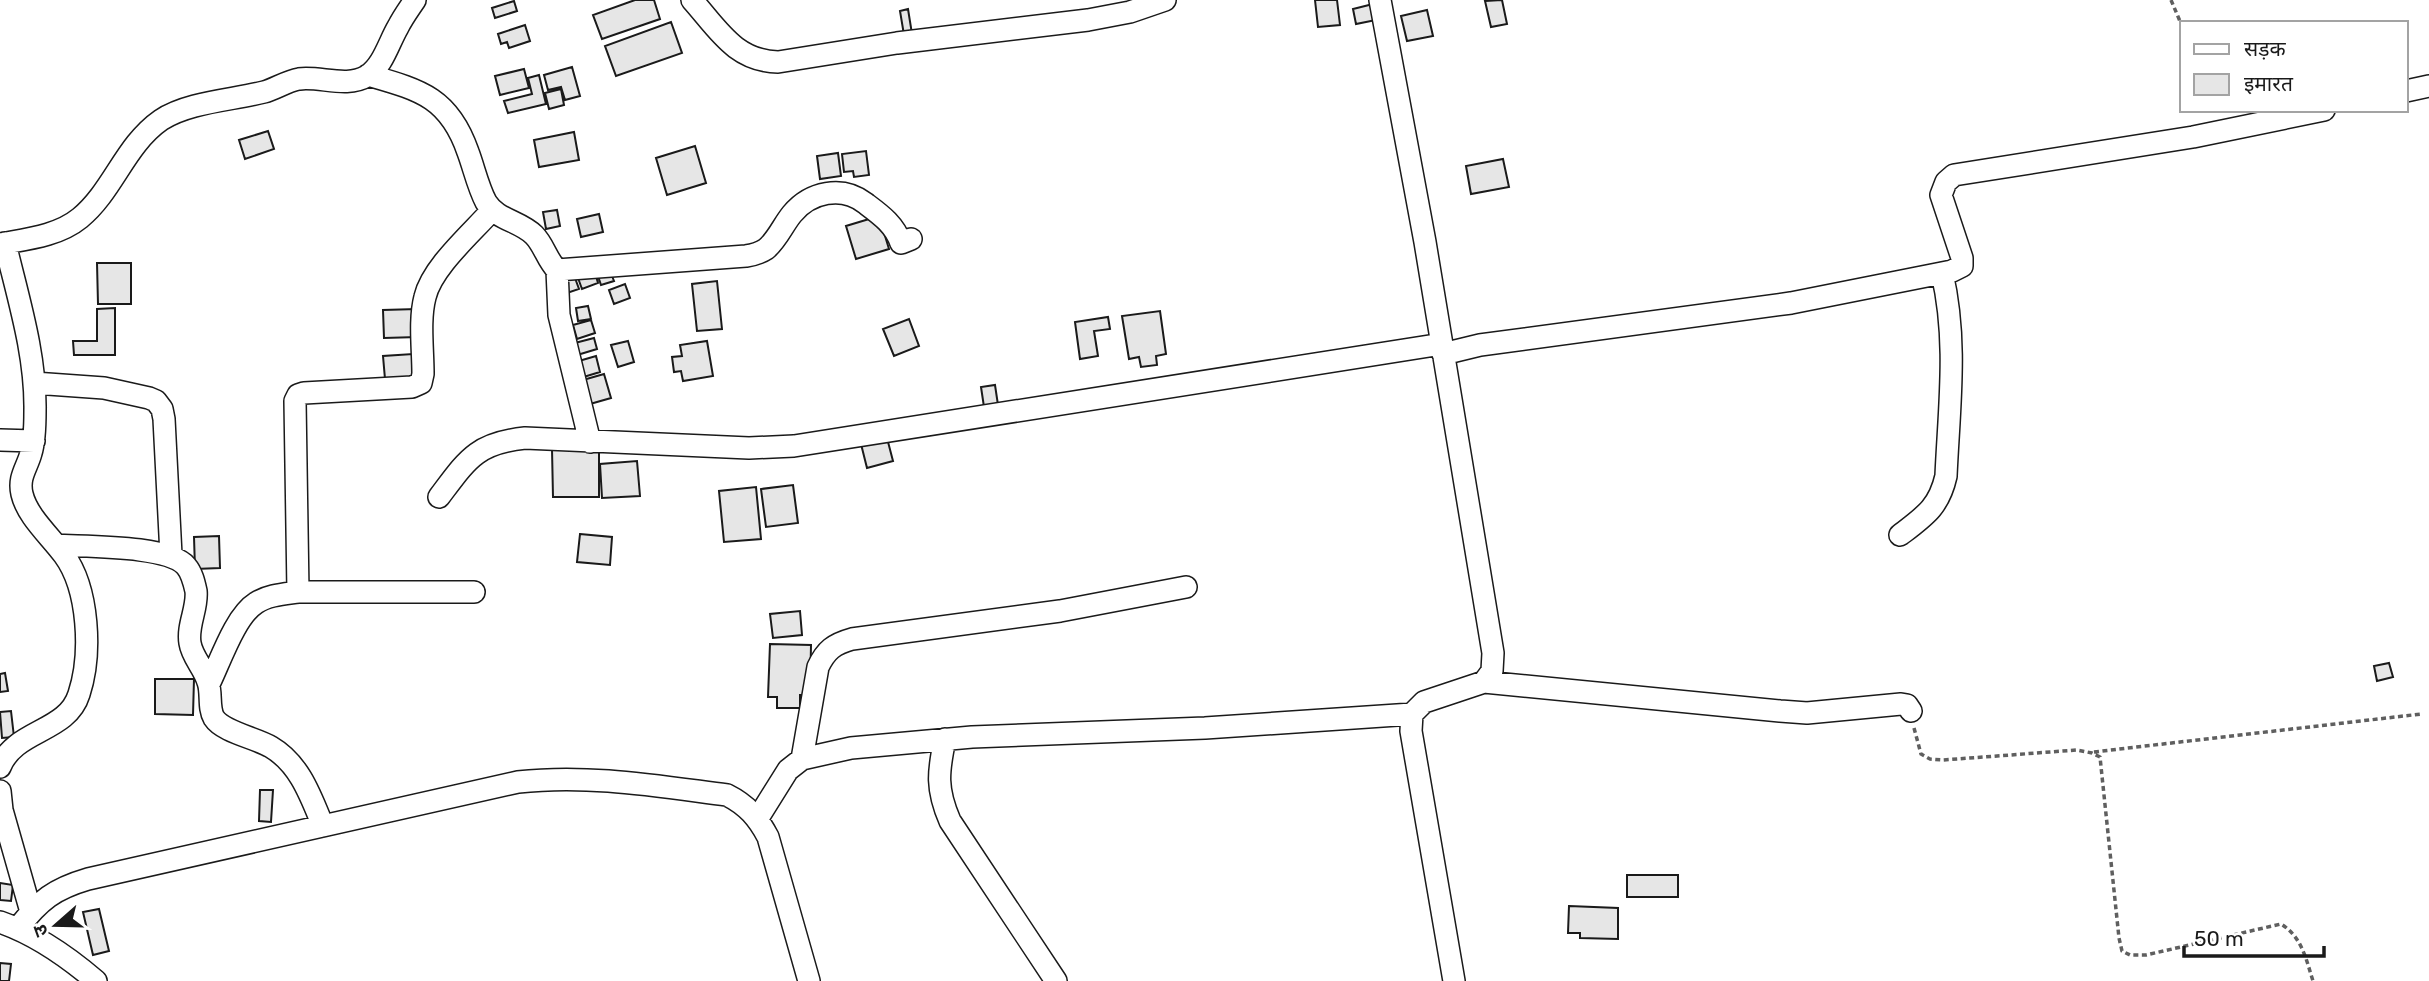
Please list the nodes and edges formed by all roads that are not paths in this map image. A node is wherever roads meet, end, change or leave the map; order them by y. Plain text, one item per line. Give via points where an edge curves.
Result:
1 (415, 0) edge
2 (692, 0) edge
3 (1165, 0) edge
4 (1380, 0) edge
5 (368, 75) junction
6 (2429, 86) edge
7 (2408, 91) edge
8 (2314, 112) edge
9 (492, 210) junction
10 (911, 239) dead end
11 (2, 243) edge
12 (557, 271) junction
13 (1942, 273) junction
14 (1443, 349) junction
15 (34, 383) junction
16 (0, 440) edge
17 (34, 440) junction
18 (590, 442) junction
19 (439, 497) dead end
20 (1900, 535) dead end
21 (56, 545) junction
22 (171, 555) junction
23 (1186, 587) dead end
24 (298, 592) junction
25 (474, 592) dead end
26 (1484, 682) junction
27 (209, 684) junction
28 (1911, 711) road end
29 (1412, 714) junction
30 (945, 739) junction
31 (802, 759) junction
32 (0, 766) edge
33 (0, 791) edge
34 (758, 818) junction
35 (323, 826) junction
36 (16, 921) edge
37 (96, 981) edge
38 (809, 981) edge
39 (1056, 981) edge
40 (1454, 981) edge

1 - 5 street
2 - 3 street via 737,50 770,62 1088,20
4 - 14 street
5 - 9 street via 417,90 443,107 455,121
5 - 11 street via 356,80 297,79 163,119 140,138 80,218 32,239
6 - 7 street
8 - 13 street via 2193,137 1954,175 1941,195 1962,266
9 - 12 street via 533,234
9 - 24 street via 430,283 425,296 421,383 298,395
10 - 12 street via 901,243 888,221 859,198 840,192 807,201 767,248 746,257
11 - 15 street via 31,353
12 - 18 street via 559,315
13 - 14 street via 1803,301
13 - 20 street via 1952,339 1946,476 1935,506
14 - 18 street via 794,446
14 - 26 street via 1493,653 1492,671
15 - 17 street
15 - 22 street via 104,388 156,401 164,419
16 - 17 street
17 - 21 street via 21,477 21,492 26,506
18 - 19 street via 525,438 488,445
21 - 22 street
21 - 32 street via 74,570 84,608 86,647 80,692 63,718 7,751
22 - 27 street via 193,578 196,595 190,646
23 - 31 street via 835,644 818,667
24 - 25 street
24 - 27 street via 256,603 245,613
26 - 28 street via 1780,711 1828,712 1901,704
26 - 29 street via 1424,702
27 - 35 street via 216,721 286,758 301,776
29 - 30 street
29 - 40 street via 1411,731
30 - 31 street via 851,748
30 - 39 street via 939,787 950,821
31 - 34 street via 788,770
33 - 36 street
34 - 35 street via 727,795 554,778
34 - 38 street via 768,837
35 - 36 street via 79,881 57,890
36 - 37 street

